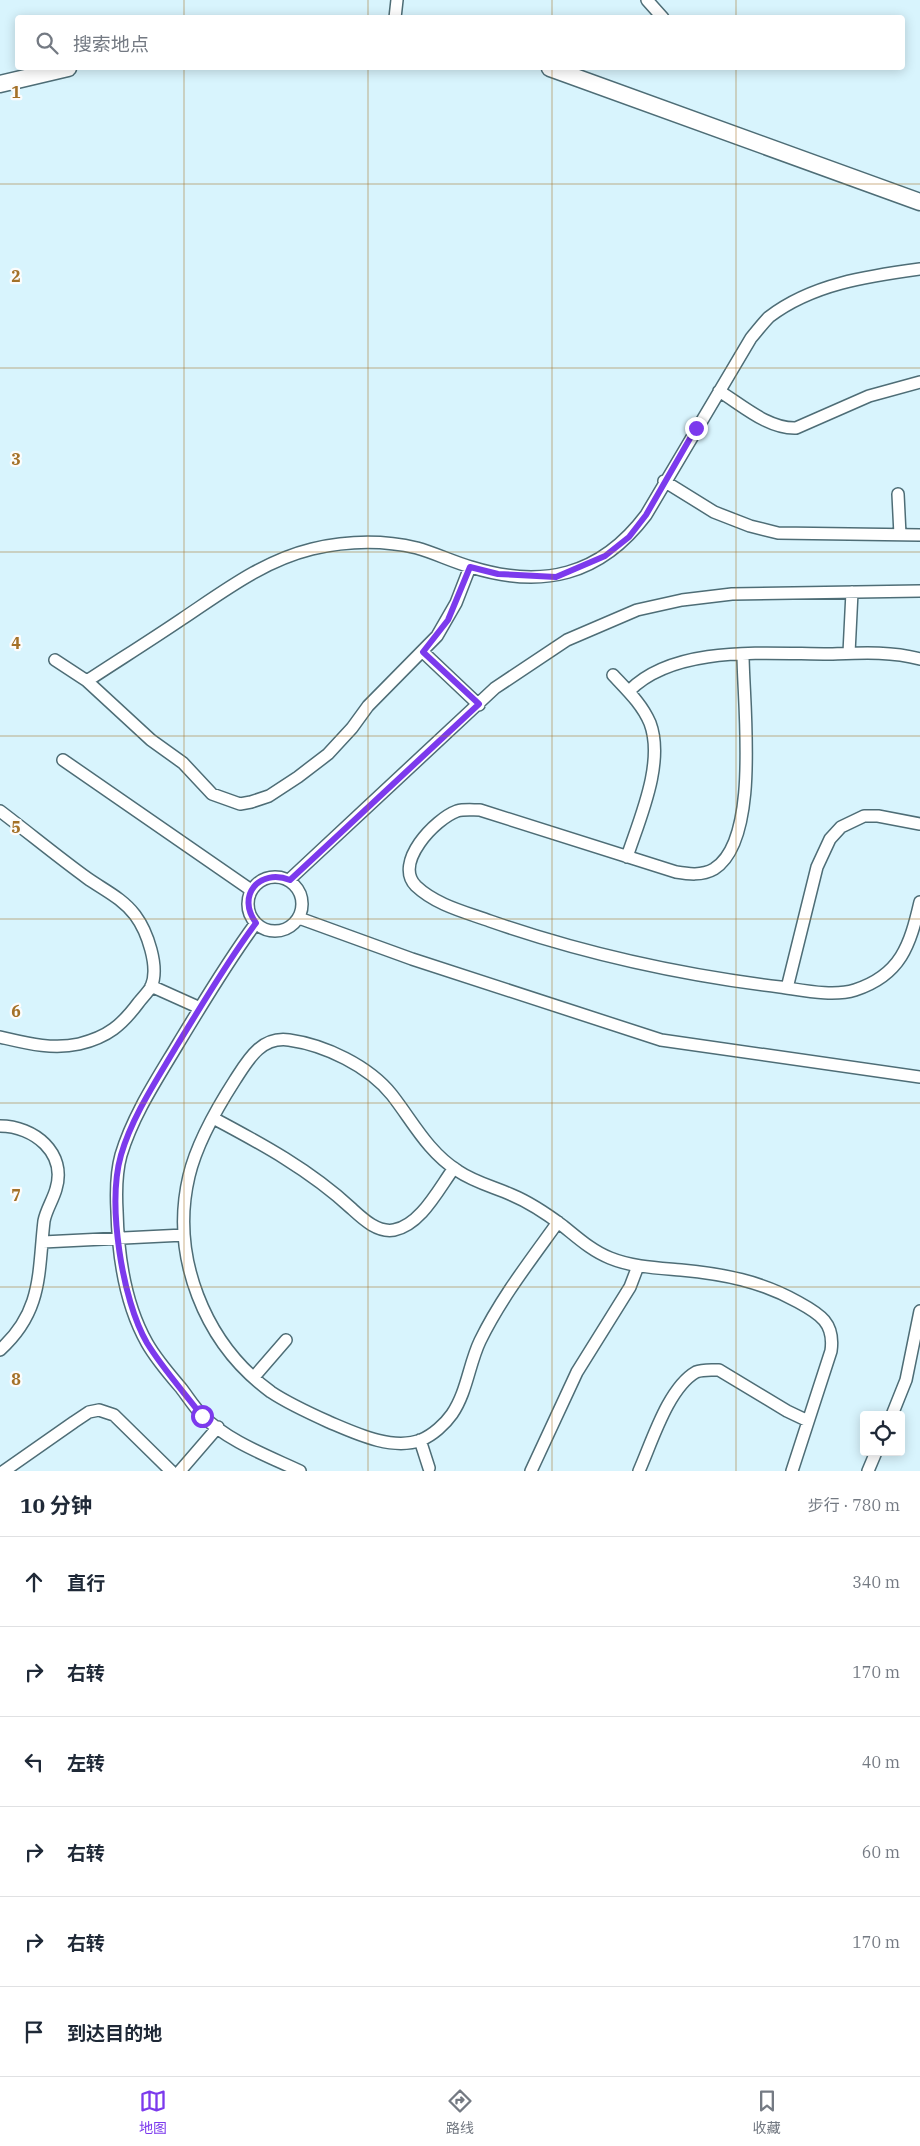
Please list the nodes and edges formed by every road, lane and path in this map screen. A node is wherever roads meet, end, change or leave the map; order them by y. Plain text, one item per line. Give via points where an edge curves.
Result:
1 (397, 0) edge
2 (646, 0) edge
3 (394, 15) edge
4 (660, 15) edge
5 (60, 70) edge
6 (556, 70) edge
7 (0, 84) edge
8 (920, 202) edge
9 (920, 269) edge
10 (920, 382) edge
11 (719, 390) junction
12 (664, 481) junction
13 (898, 494) dead end
14 (900, 535) junction
15 (920, 535) edge
16 (470, 567) junction
17 (920, 591) edge
18 (852, 592) junction
19 (423, 652) junction
20 (849, 653) junction
21 (743, 654) junction
22 (920, 659) edge
23 (55, 660) dead end
24 (613, 675) dead end
25 (87, 681) junction
26 (629, 691) junction
27 (479, 704) junction
28 (63, 760) dead end
29 (1, 814) edge
30 (920, 824) edge
31 (627, 857) junction
32 (290, 880) junction
33 (251, 890) junction
34 (920, 902) edge
35 (299, 918) junction
36 (256, 923) junction
37 (151, 986) junction
38 (787, 988) junction
39 (200, 1008) junction
40 (0, 1037) edge
41 (920, 1077) edge
42 (213, 1118) junction
43 (0, 1126) edge
44 (454, 1168) junction
45 (558, 1222) junction
46 (184, 1235) junction
47 (118, 1239) junction
48 (43, 1242) junction
49 (638, 1266) junction
50 (920, 1311) edge
51 (286, 1340) dead end
52 (0, 1350) edge
53 (254, 1376) junction
54 (894, 1411) edge
55 (808, 1421) junction
56 (218, 1427) junction
57 (420, 1440) junction
58 (874, 1456) edge
59 (429, 1468) dead end
60 (4, 1471) edge
61 (171, 1471) edge
62 (180, 1471) edge
63 (300, 1471) edge
64 (531, 1471) edge
65 (639, 1471) edge
66 (792, 1471) edge
67 (868, 1471) edge

1 - 3 street
2 - 4 street
5 - 7 main road
6 - 8 main road
9 - 11 street via 872,276 822,289 789,305 769,318 751,338
10 - 11 street via 869,396 796,428 786,429
11 - 12 street
12 - 14 street via 714,512 778,533
12 - 16 street via 646,515 629,537 605,556 576,570 556,577 530,577
13 - 14 street
14 - 15 street
16 - 19 street via 448,620
16 - 25 street via 418,548 386,543 347,543 288,555 247,575
17 - 18 street
18 - 20 street
18 - 27 street via 732,594 637,610 566,640 495,688
19 - 25 street via 368,706 328,754 269,796 240,804 212,794 188,767 151,740
19 - 27 street
20 - 21 street
20 - 22 street via 905,655
21 - 26 street via 677,664 640,680
21 - 31 street via 746,780 743,816 729,853 714,869 691,874
23 - 25 street
24 - 26 street
26 - 31 street via 651,726 653,760 649,792
27 - 32 street
28 - 33 street
29 - 37 street via 122,900 148,938 152,955
30 - 38 street via 864,816 841,827 830,839 817,867
31 - 38 street via 480,810 457,811 439,823 411,854 408,874 417,887 442,904 522,932 638,964
32 - 33 street via 272,876
32 - 35 street via 302,894
33 - 36 street via 248,907
34 - 38 street via 899,962 872,983 853,991
35 - 36 street via 281,931 272,931
35 - 41 street via 412,959 661,1040
36 - 39 street via 231,956
37 - 39 street
37 - 40 street via 128,1017 114,1031 100,1037 54,1047
39 - 47 street via 157,1080 121,1156 116,1186
42 - 44 street via 260,1142 312,1175 377,1228 393,1230 416,1218
42 - 44 street via 252,1054 271,1041 290,1040 335,1055 378,1081 392,1095 420,1136
42 - 46 street via 189,1173
43 - 48 street via 29,1133 56,1158 56,1190 44,1219
44 - 45 street via 540,1208
45 - 49 street via 591,1249 610,1259
45 - 57 street via 494,1313 472,1358 461,1397 452,1414
46 - 47 street
46 - 53 street via 190,1273 207,1315 222,1342
47 - 48 street
47 - 56 street via 120,1262 132,1306 147,1342 202,1416
48 - 52 street via 39,1286 33,1302 12,1338
49 - 55 street via 733,1276 762,1285 815,1311 833,1337
49 - 64 street via 630,1287 577,1372
50 - 54 street via 906,1380
51 - 53 street
53 - 57 street via 292,1405 360,1435 392,1442
55 - 65 street via 719,1370 702,1371 683,1382 670,1402
55 - 66 street
56 - 62 street
56 - 63 street
57 - 59 street
58 - 67 street
60 - 61 street via 89,1412 98,1410 114,1415

